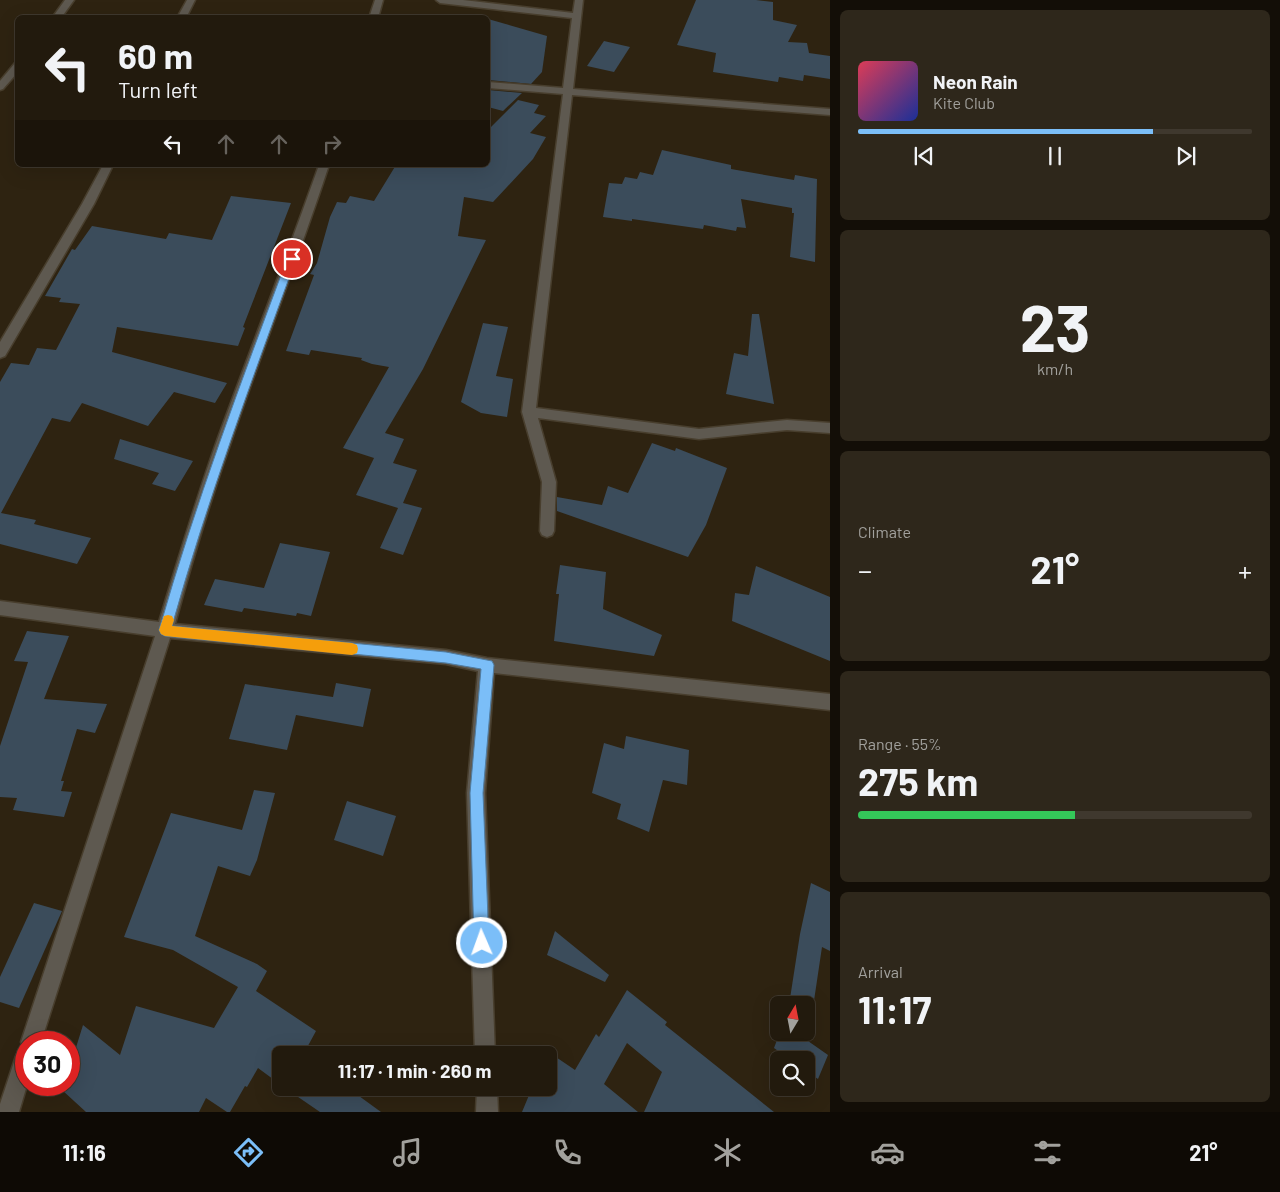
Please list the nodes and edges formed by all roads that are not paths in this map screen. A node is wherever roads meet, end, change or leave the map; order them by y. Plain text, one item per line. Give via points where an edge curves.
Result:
1 (70, 0) edge
2 (191, 0) edge
3 (378, 0) edge
4 (440, 0) edge
5 (579, 0) edge
6 (58, 15) edge
7 (183, 15) edge
8 (374, 15) edge
9 (578, 16) junction
10 (15, 69) edge
11 (490, 85) edge
12 (0, 87) edge
13 (569, 92) junction
14 (830, 112) edge
15 (107, 167) edge
16 (323, 167) edge
17 (0, 324) edge
18 (15, 326) junction
19 (0, 352) edge
20 (529, 412) junction
21 (830, 428) edge
22 (547, 531) dead end
23 (0, 608) edge
24 (165, 630) junction
25 (487, 665) junction
26 (830, 702) edge
27 (35, 1031) edge
28 (486, 1046) edge
29 (15, 1090) edge
30 (487, 1096) edge
31 (8, 1112) edge
32 (487, 1112) edge

1 - 6 street
2 - 7 street
3 - 8 street
4 - 9 street
5 - 9 street
9 - 13 street
10 - 12 street
11 - 13 street
13 - 14 street
13 - 20 street
15 - 18 street
16 - 24 street via 223,444
17 - 18 street
18 - 19 street
20 - 21 street via 699,434 787,425
20 - 22 street via 549,482
23 - 24 street
24 - 25 street via 446,658
24 - 27 street
25 - 26 street
25 - 28 street via 476,793
29 - 31 street
30 - 32 street

